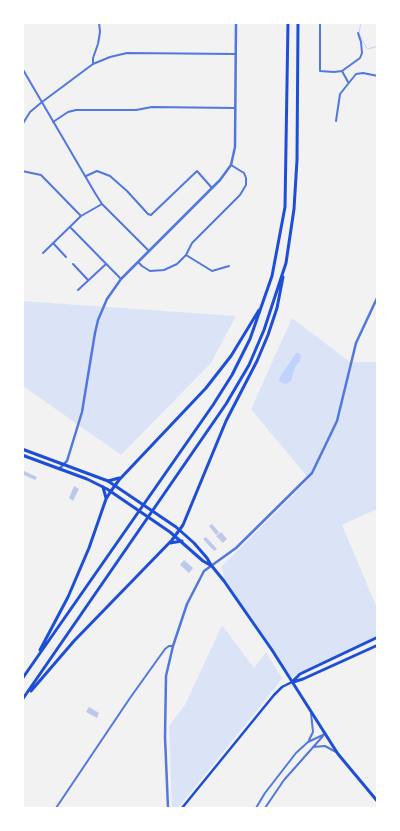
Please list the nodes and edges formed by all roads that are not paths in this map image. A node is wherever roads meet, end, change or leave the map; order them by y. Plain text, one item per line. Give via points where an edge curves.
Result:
1 (99, 22) edge
2 (236, 22) edge
3 (288, 22) edge
4 (298, 22) edge
5 (320, 22) edge
6 (358, 33) dead end
7 (236, 54) junction
8 (94, 64) junction
9 (22, 68) edge
10 (342, 71) junction
11 (378, 76) edge
12 (348, 82) junction
13 (42, 102) junction
14 (236, 108) junction
15 (336, 121) dead end
16 (53, 122) junction
17 (22, 125) edge
18 (231, 165) junction
19 (22, 171) edge
20 (85, 176) junction
21 (212, 188) junction
22 (102, 204) junction
23 (81, 216) junction
24 (71, 228) junction
25 (53, 244) junction
26 (149, 251) junction
27 (42, 253) dead end
28 (186, 255) junction
29 (66, 257) dead end
30 (138, 262) junction
31 (286, 263) junction
32 (73, 264) dead end
33 (106, 264) junction
34 (228, 266) dead end
35 (121, 279) junction
36 (88, 280) junction
37 (78, 290) dead end
38 (378, 296) edge
39 (264, 304) junction
40 (22, 449) edge
41 (22, 455) edge
42 (64, 464) junction
43 (60, 469) junction
44 (122, 477) junction
45 (108, 481) junction
46 (115, 485) junction
47 (103, 487) junction
48 (110, 491) junction
49 (106, 499) junction
50 (180, 530) junction
51 (176, 536) junction
52 (182, 541) junction
53 (170, 543) junction
54 (210, 566) junction
55 (378, 637) edge
56 (378, 645) edge
57 (172, 646) junction
58 (30, 667) junction
59 (22, 679) edge
60 (292, 682) junction
61 (22, 701) edge
62 (310, 711) junction
63 (325, 734) junction
64 (308, 742) junction
65 (311, 748) junction
66 (338, 754) junction
67 (378, 802) edge
68 (56, 808) edge
69 (168, 808) edge
70 (182, 808) edge
71 (256, 808) edge
72 (265, 808) edge

1 - 8 street
2 - 7 street
3 - 39 main road via 284,208 276,259
4 - 31 main road via 295,195
5 - 10 street via 320,71
6 - 10 street via 361,56
7 - 8 street via 127,53
7 - 14 street
8 - 13 street
9 - 13 street
10 - 12 street
11 - 12 street via 357,73
12 - 15 street via 340,94
13 - 16 street
13 - 17 street
14 - 16 street via 76,110
14 - 18 street
16 - 20 street
18 - 21 street
18 - 28 street via 244,173 246,185 192,243
19 - 23 street via 41,175
20 - 21 street via 102,172 110,176 151,215 197,171
20 - 22 street
21 - 26 street
22 - 23 street
22 - 26 street
23 - 24 street
24 - 25 street
24 - 33 street
25 - 27 street
25 - 29 street
26 - 30 street
28 - 30 street via 177,264 155,271
28 - 34 street via 212,271
30 - 35 street
31 - 50 main road via 266,342 226,422
31 - 61 main road via 264,330 235,390
32 - 36 street
33 - 35 street
33 - 36 street
35 - 42 street via 98,320 82,412
36 - 37 street
38 - 54 street via 356,343 337,421 317,465 306,480 236,548
39 - 44 main road via 206,388
39 - 58 main road via 244,353 221,394
40 - 42 main road
41 - 43 main road
42 - 43 street
42 - 45 main road
43 - 47 main road
44 - 45 main road
44 - 46 main road
45 - 46 main road
46 - 48 main road
46 - 50 main road
47 - 48 main road
47 - 49 main road
48 - 49 main road
48 - 51 main road
49 - 58 main road via 68,597
50 - 51 main road
50 - 54 main road via 203,553
51 - 52 main road
51 - 53 main road
52 - 53 main road
52 - 54 main road
53 - 61 main road via 74,641
54 - 57 street via 204,571 187,604
54 - 60 main road
55 - 60 main road via 300,674
56 - 60 main road
57 - 68 street via 165,649
57 - 69 street via 165,702
58 - 59 main road
60 - 62 main road
60 - 70 main road via 274,695
62 - 63 main road
62 - 64 street via 313,732
63 - 64 street
63 - 65 street
63 - 66 main road
64 - 71 street
65 - 66 street via 325,746
65 - 72 street
66 - 67 main road

